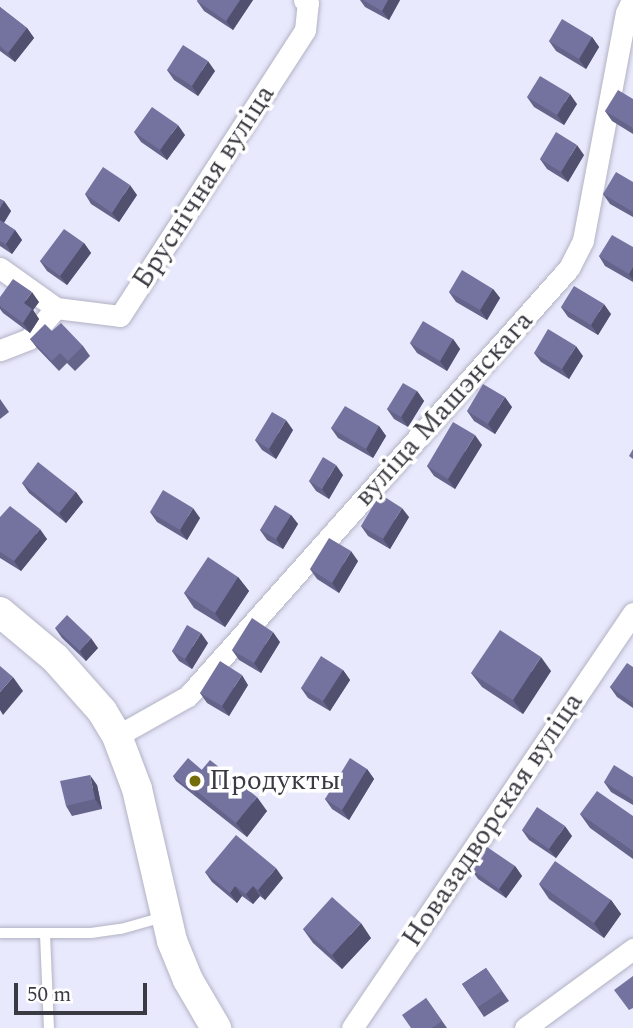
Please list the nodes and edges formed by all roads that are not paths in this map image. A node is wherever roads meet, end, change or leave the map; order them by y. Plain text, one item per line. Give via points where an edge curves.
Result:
1 (304, 0) edge
2 (632, 0) edge
3 (0, 268) edge
4 (56, 308) junction
5 (0, 350) edge
6 (0, 612) edge
7 (633, 612) edge
8 (117, 736) junction
9 (165, 916) junction
10 (0, 933) edge
11 (45, 934) junction
12 (633, 949) edge
13 (49, 1028) edge
14 (216, 1028) edge
15 (352, 1028) edge
16 (525, 1028) edge

1 - 4 street, Бруснічная вуліца via 305,30 120,316
2 - 8 street, вуліца Машэнскага via 583,240 569,268 188,696
3 - 4 street
4 - 5 street via 29,339
6 - 8 main road via 55,658 102,711
7 - 15 street, Новазадворская вуліца
8 - 9 main road via 137,789
9 - 11 lane via 107,932
9 - 14 main road via 188,980
10 - 11 lane
11 - 13 lane
12 - 16 street

